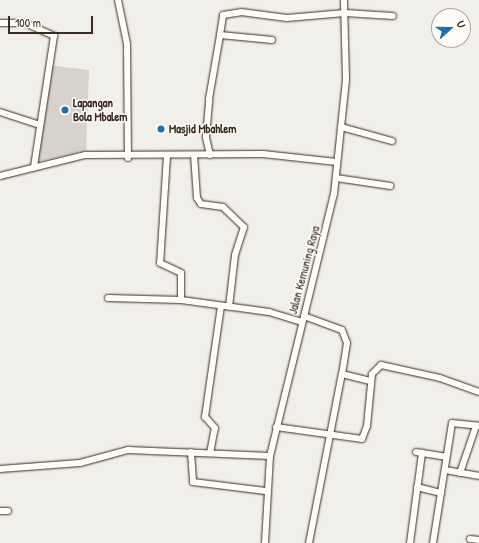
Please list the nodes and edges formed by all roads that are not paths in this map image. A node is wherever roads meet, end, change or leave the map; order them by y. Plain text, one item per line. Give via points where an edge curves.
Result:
1 (118, 0) edge
2 (344, 0) edge
3 (345, 13) junction
4 (393, 16) dead end
5 (0, 23) edge
6 (220, 35) junction
7 (272, 40) dead end
8 (0, 112) edge
9 (38, 124) junction
10 (341, 127) junction
11 (392, 141) dead end
12 (194, 155) junction
13 (210, 155) junction
14 (167, 156) junction
15 (128, 158) junction
16 (337, 162) junction
17 (34, 167) junction
18 (0, 176) edge
19 (336, 178) junction
20 (390, 186) dead end
21 (108, 298) dead end
22 (181, 300) junction
23 (221, 306) junction
24 (229, 307) junction
25 (304, 316) junction
26 (302, 322) junction
27 (342, 374) junction
28 (370, 381) junction
29 (479, 392) edge
30 (477, 426) edge
31 (276, 427) junction
32 (330, 433) junction
33 (192, 452) junction
34 (210, 453) junction
35 (270, 456) junction
36 (446, 457) junction
37 (0, 469) edge
38 (444, 470) junction
39 (460, 472) junction
40 (479, 476) edge
41 (417, 487) junction
42 (265, 491) junction
43 (441, 493) junction
44 (0, 511) edge
45 (8, 511) dead end
46 (470, 539) dead end
47 (479, 540) edge
48 (265, 543) edge
49 (309, 543) edge
50 (410, 543) edge
51 (433, 543) edge

1 - 15 street via 127,44
2 - 3 street, Jalan Kemuning Raya
3 - 4 street
3 - 6 street via 313,18 229,12 223,15
3 - 10 street, Jalan Kemuning Raya via 346,72
5 - 9 street via 25,23 54,35
6 - 7 street
6 - 13 street via 208,99 206,137
8 - 9 street
9 - 17 street
10 - 11 street
10 - 16 street, Jalan Kemuning Raya
12 - 13 street
12 - 14 street
12 - 24 street via 197,198 201,204 223,207 244,227 235,255
13 - 16 street via 292,155
14 - 15 street
14 - 22 street via 160,263 181,273
15 - 17 street via 93,156
16 - 19 street, Jalan Kemuning Raya
17 - 18 street
19 - 20 street
19 - 25 street, Jalan Kemuning Raya via 328,224
21 - 22 street
22 - 23 street
23 - 24 street
23 - 34 street via 205,417 215,428
24 - 26 street via 276,313
25 - 26 street, Jalan Kemuning Raya
25 - 27 street via 336,326 344,333 347,343
26 - 31 street, Jalan Kemuning Raya
27 - 28 street
27 - 32 street
28 - 29 street via 374,369 382,365
28 - 32 street via 366,434 359,439
30 - 36 street via 452,423
30 - 39 street
31 - 32 street
31 - 35 street, Jalan Kemuning Raya
32 - 49 street
33 - 34 street
33 - 37 street via 128,450 80,463
33 - 42 street via 192,482
34 - 35 street
35 - 42 street, Jalan Kemuning Raya
36 - 38 street
36 - 41 street via 419,452
38 - 39 street
38 - 43 street
39 - 40 street
41 - 43 street
41 - 50 street
42 - 48 street, Jalan Kemuning Raya
43 - 51 street
44 - 45 street
46 - 47 street

